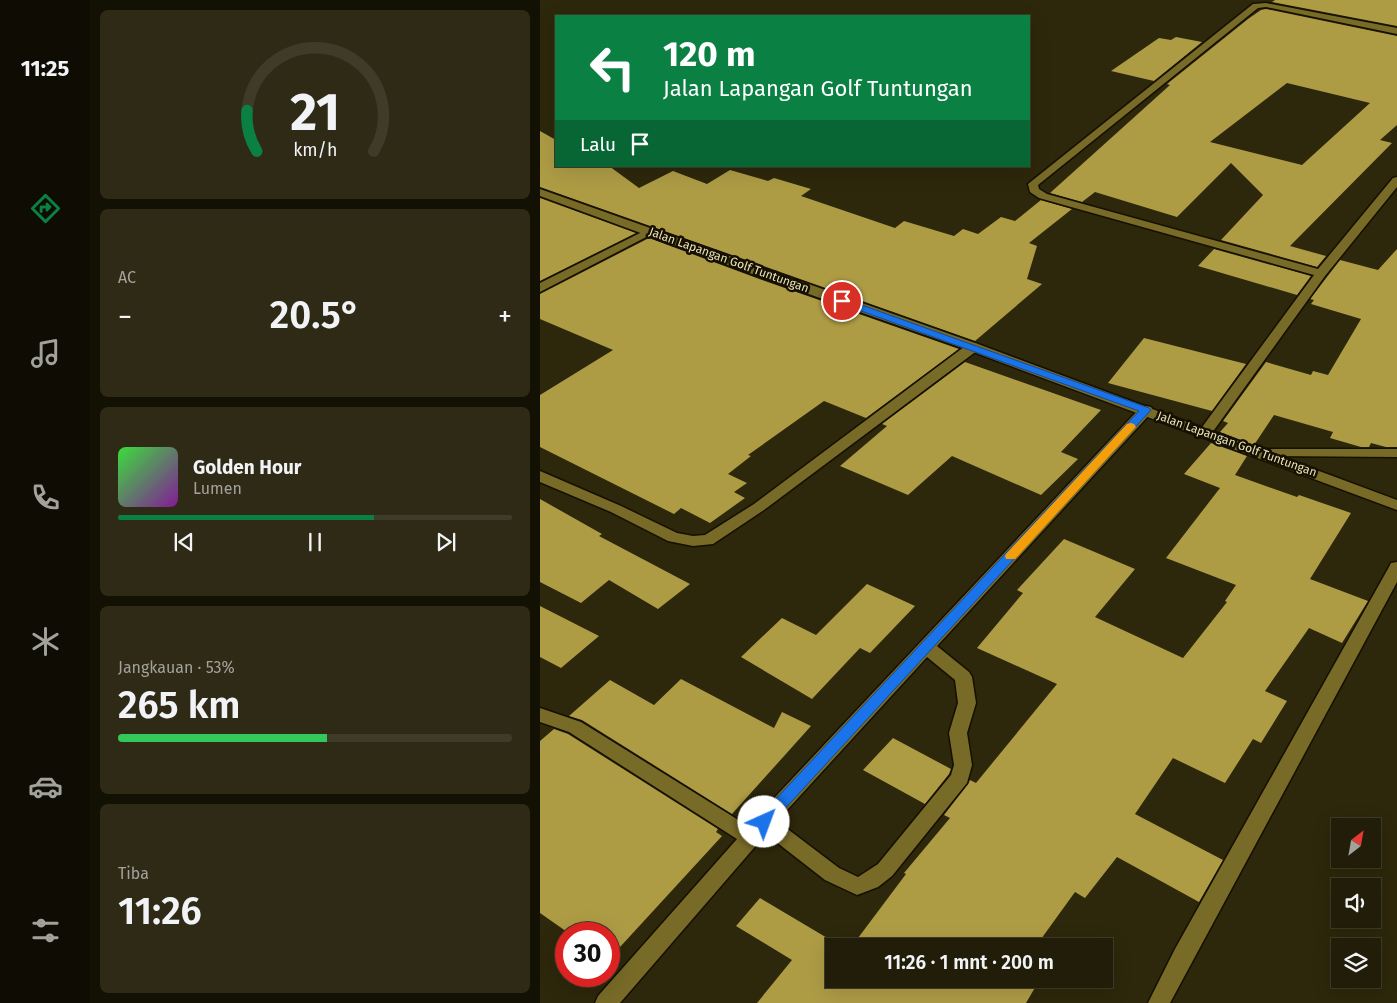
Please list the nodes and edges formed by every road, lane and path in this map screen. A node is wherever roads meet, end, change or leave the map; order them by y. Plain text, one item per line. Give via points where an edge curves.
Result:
1 (1397, 31) edge
2 (1397, 180) edge
3 (540, 192) edge
4 (650, 231) junction
5 (1321, 273) junction
6 (540, 288) edge
7 (973, 347) junction
8 (1146, 410) junction
9 (1204, 434) junction
10 (1260, 453) junction
11 (1397, 454) edge
12 (540, 476) edge
13 (1397, 505) edge
14 (1397, 567) edge
15 (927, 647) junction
16 (540, 715) edge
17 (764, 822) junction
18 (751, 838) junction
19 (606, 1003) edge
20 (1159, 1003) edge

1 - 5 street via 1266,5 1256,6 1034,184 1034,190 1043,196
2 - 5 street
3 - 4 street, Jalan Lapangan Golf Tuntungan
4 - 6 street
4 - 7 street, Jalan Lapangan Golf Tuntungan
5 - 9 street
7 - 8 street, Jalan Lapangan Golf Tuntungan
7 - 12 street via 759,507 708,540 673,537
8 - 9 street, Jalan Lapangan Golf Tuntungan
8 - 15 street
9 - 10 street, Jalan Lapangan Golf Tuntungan
10 - 11 street
10 - 13 street, Jalan Lapangan Golf Tuntungan
14 - 20 street
15 - 17 street
15 - 17 street via 964,677 967,703 958,733 963,765 960,778 885,870 871,881 857,886 832,874
16 - 18 street via 575,727
17 - 18 street
18 - 19 street

